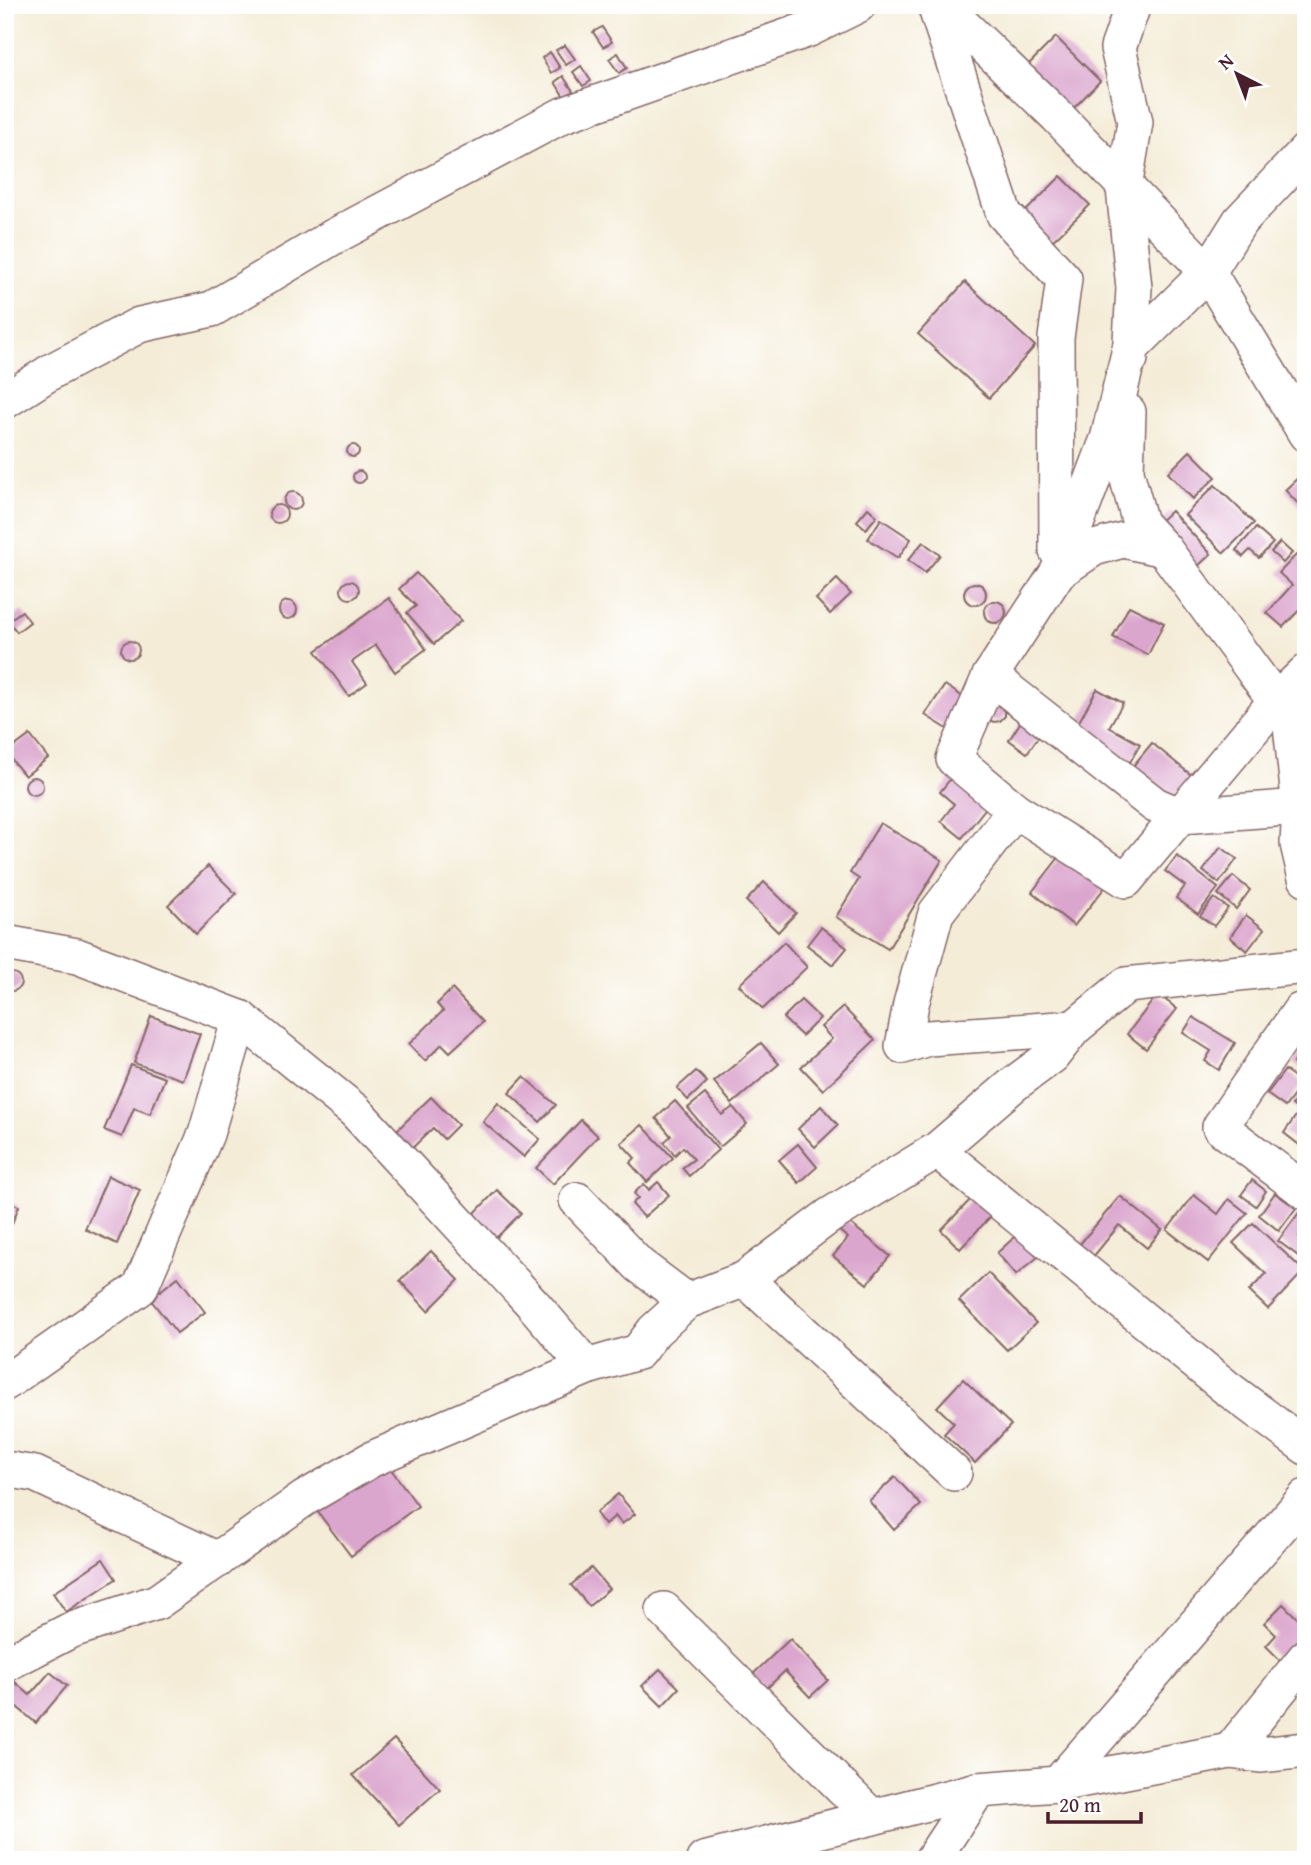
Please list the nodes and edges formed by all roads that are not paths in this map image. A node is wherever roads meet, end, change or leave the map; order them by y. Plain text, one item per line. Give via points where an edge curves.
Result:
1 (858, 5) edge
2 (934, 5) edge
3 (942, 5) edge
4 (1133, 5) edge
5 (1306, 151) edge
6 (1124, 188) junction
7 (1208, 272) junction
8 (1130, 349) junction
9 (5, 401) edge
10 (1306, 434) edge
11 (1164, 549) junction
12 (1058, 572) junction
13 (1306, 672) edge
14 (990, 676) junction
15 (1290, 717) edge
16 (1300, 807) junction
17 (1015, 810) junction
18 (1181, 816) junction
19 (1306, 878) edge
20 (5, 943) edge
21 (1306, 966) edge
22 (1306, 1015) edge
23 (240, 1018) junction
24 (1074, 1028) junction
25 (937, 1150) junction
26 (1306, 1192) edge
27 (577, 1200) dead end
28 (745, 1279) junction
29 (687, 1301) junction
30 (587, 1367) junction
31 (5, 1383) edge
32 (1306, 1447) edge
33 (5, 1469) edge
34 (954, 1473) dead end
35 (1306, 1497) edge
36 (218, 1560) junction
37 (664, 1610) dead end
38 (1306, 1657) edge
39 (5, 1664) edge
40 (1306, 1750) edge
41 (1230, 1751) junction
42 (1058, 1783) junction
43 (978, 1790) junction
44 (872, 1817) junction
45 (704, 1860) edge
46 (932, 1860) edge

1 - 9 street via 809,29 563,115 333,237 212,309 139,325
2 - 12 street via 1004,214 1063,279 1056,338
3 - 6 street
4 - 6 street via 1118,48 1135,122
5 - 7 street via 1240,221
6 - 7 street
6 - 8 street via 1134,288
7 - 8 street
7 - 10 street
8 - 11 street via 1126,472 1140,523
8 - 12 street via 1108,439
11 - 12 street via 1123,540 1094,548
11 - 15 street
12 - 14 street
13 - 15 street
14 - 17 street via 954,759
14 - 18 street via 1156,805
15 - 16 street
15 - 18 street
16 - 18 street
16 - 19 street via 1298,844
17 - 18 street via 1126,880
17 - 24 street via 936,913 903,1046 928,1038
20 - 23 street via 77,956
21 - 24 street via 1126,985
22 - 26 street via 1300,1011 1220,1127
23 - 30 street via 355,1111
23 - 31 street via 206,1134 140,1288
24 - 25 street via 1052,1056
25 - 28 street via 829,1216
25 - 32 street via 1227,1388
27 - 29 street via 639,1265
28 - 29 street
28 - 34 street
29 - 30 street via 638,1352
30 - 36 street via 372,1459 305,1498
33 - 36 street via 35,1474
35 - 42 street
36 - 39 street via 157,1602 69,1631
37 - 44 street
38 - 41 street
40 - 41 street via 1260,1755
41 - 42 street
42 - 43 street
43 - 44 street
43 - 46 street
44 - 45 street

